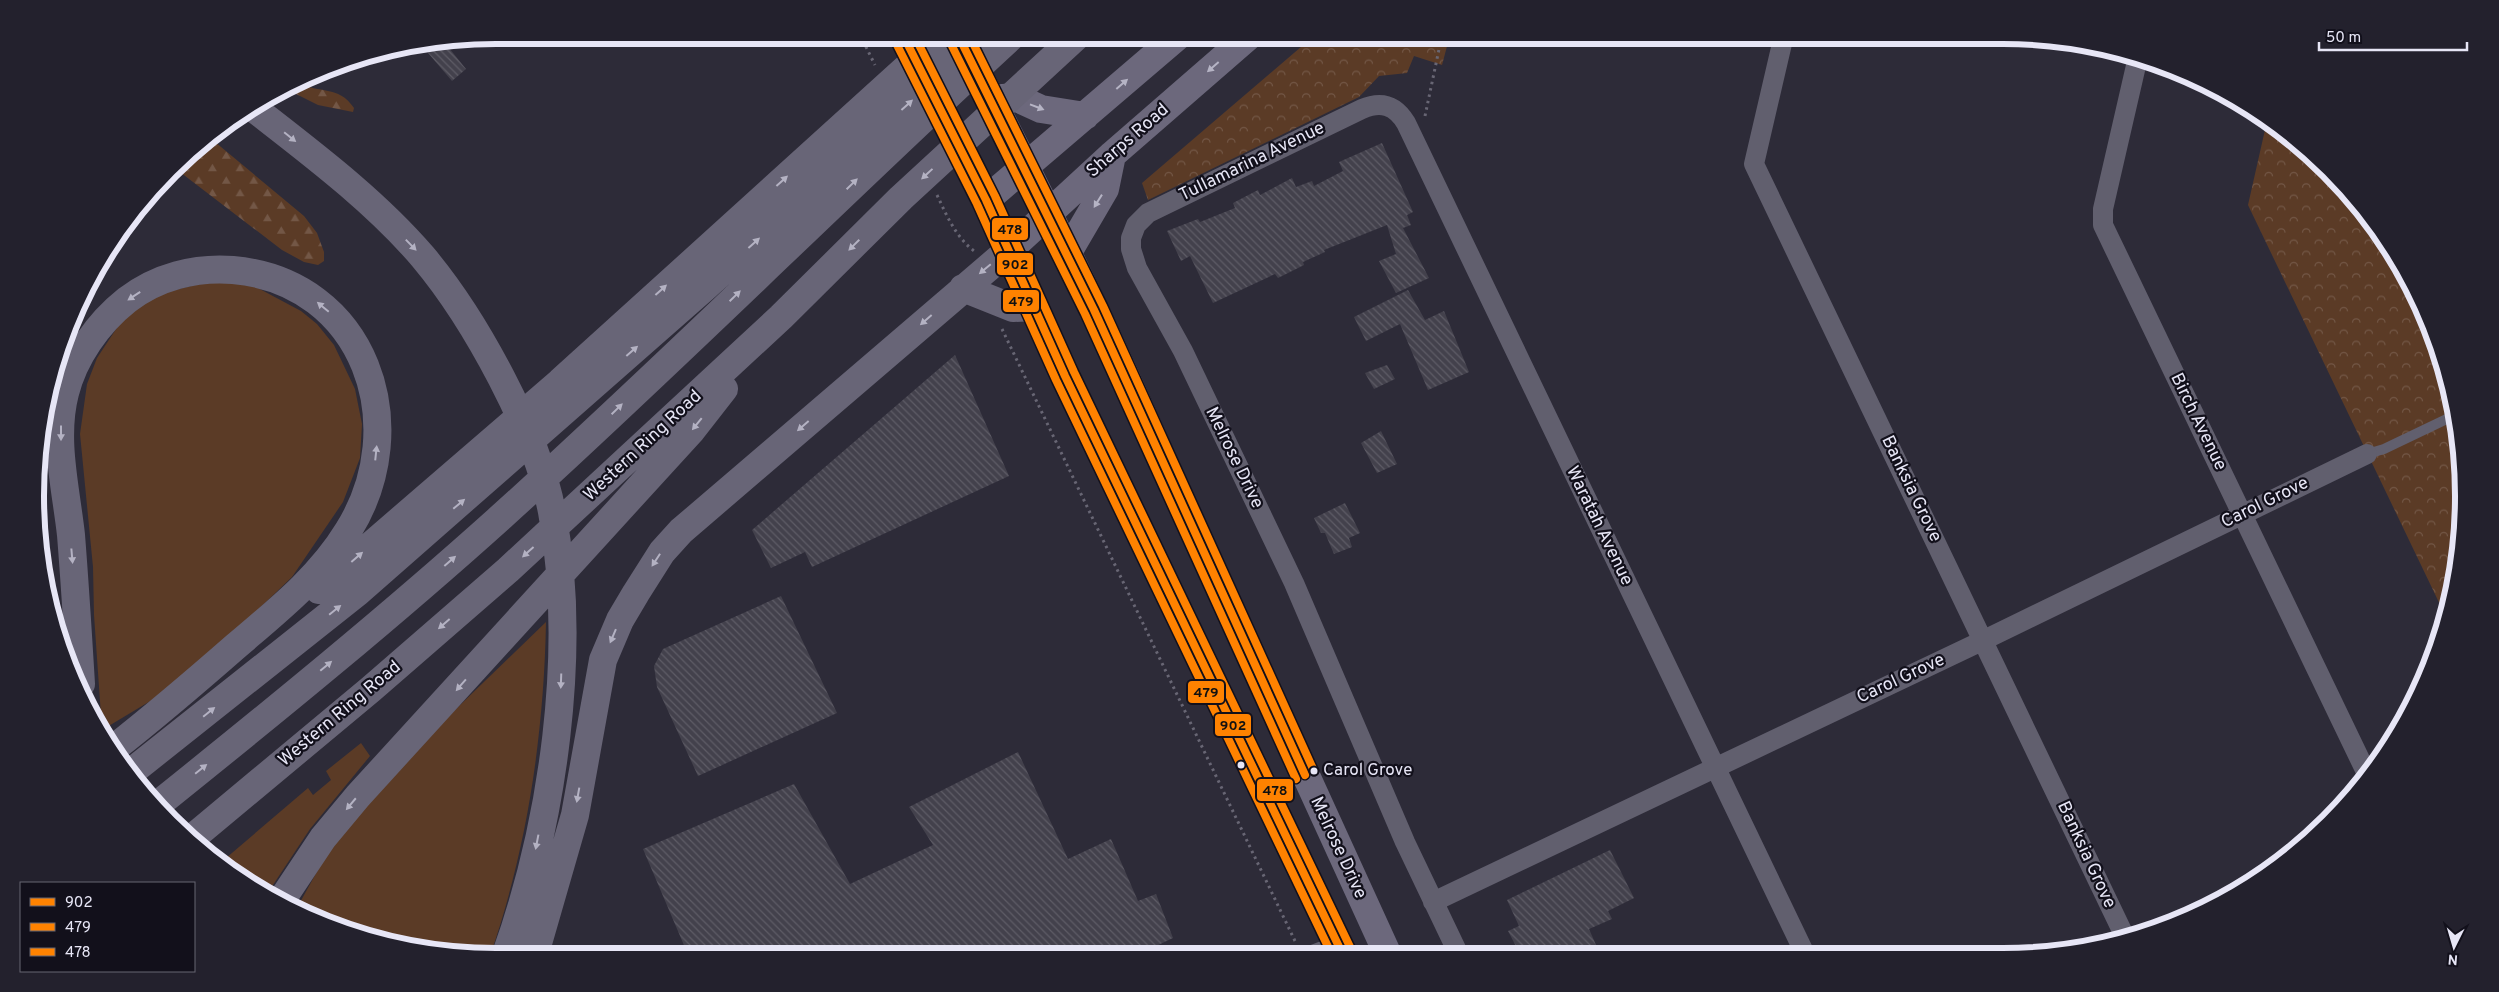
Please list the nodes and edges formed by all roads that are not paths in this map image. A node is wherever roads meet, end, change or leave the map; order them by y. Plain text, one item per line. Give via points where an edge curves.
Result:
1 (908, 44) edge
2 (933, 44) edge
3 (963, 44) edge
4 (975, 44) edge
5 (1002, 44) edge
6 (1068, 44) edge
7 (1168, 44) edge
8 (1240, 44) edge
9 (1782, 44) edge
10 (2136, 64) edge
11 (991, 99) junction
12 (1386, 105) joint
13 (259, 111) edge
14 (1085, 116) junction
15 (875, 147) junction
16 (1112, 155) junction
17 (1024, 168) junction
18 (986, 200) junction
19 (1048, 214) junction
20 (1131, 238) joint
21 (1009, 250) junction
22 (1067, 254) junction
23 (963, 288) junction
24 (1035, 307) junction
25 (781, 317) junction
26 (565, 394) junction
27 (2448, 419) edge
28 (2367, 454) joint
29 (2243, 514) junction
30 (1984, 640) junction
31 (80, 674) edge
32 (154, 717) junction
33 (119, 745) edge
34 (1296, 754) junction
35 (1715, 766) junction
36 (2364, 768) edge
37 (136, 769) edge
38 (1256, 773) junction
39 (162, 801) edge
40 (196, 835) edge
41 (284, 896) edge
42 (1433, 902) junction
43 (2123, 932) edge
44 (508, 948) edge
45 (537, 948) edge
46 (1340, 948) edge
47 (1385, 948) edge
48 (1456, 948) edge
49 (1802, 948) edge

1 - 18 main road
26 -> 2 highway
3 - 11 main road, Melrose Drive
15 -> 4 highway
5 - 15 highway
6 -> 25 highway, Western Ring Road via 901,198
14 -> 7 main road
8 -> 16 main road, Sharps Road
9 - 30 street, Banksia Grove via 1754,164
10 - 29 street, Birch Avenue via 2103,209 2103,225
11 -> 14 main road via 1015,97 1041,110
11 - 17 main road, Melrose Drive
12 - 20 street, Tullamarina Avenue via 1362,109 1148,212 1136,225
12 - 35 street, Waratah Avenue via 1401,114 1406,123
13 -> 44 highway via 335,173 423,258 458,305 493,362 538,458 552,510 560,564 561,688 536,849
14 - 17 main road
26 -> 15 highway
39 -> 15 highway via 369,630 582,443
16 - 19 main road, Sharps Road
16 -> 22 main road via 1105,189
17 - 18 main road
17 - 19 main road, Melrose Drive
18 - 21 main road
19 - 21 main road, Sharps Road
19 - 22 main road, Melrose Drive
20 - 42 street, Melrose Drive via 1137,268 1182,351 1294,584
21 -> 23 highway
21 - 24 main road
22 - 34 main road, Melrose Drive via 1149,427
23 - 24 highway via 1013,308
23 -> 45 highway via 681,531 662,552 620,620 603,660 575,815
24 - 38 main road
25 -> 40 highway, Western Ring Road via 508,570
25 -> 41 highway via 692,430 515,621 322,838
32 -> 26 highway via 327,583 478,454
37 -> 26 highway via 358,592 488,479
27 - 28 lane
28 - 29 street, Carol Grove
29 - 30 street, Carol Grove
29 - 36 street, Birch Avenue
30 - 35 street, Carol Grove
30 - 43 street, Banksia Grove
32 -> 31 highway via 308,582 330,558 366,500 374,476 378,427 374,389 352,337 329,311 299,289 251,272 225,269 191,272 148,287 116,309 85,346 74,367 62,407 61,441
32 - 33 highway
34 - 38 main road
34 - 47 main road, Melrose Drive
35 - 42 street, Carol Grove
35 - 49 street, Waratah Avenue
38 - 46 main road
42 - 48 street, Melrose Drive

